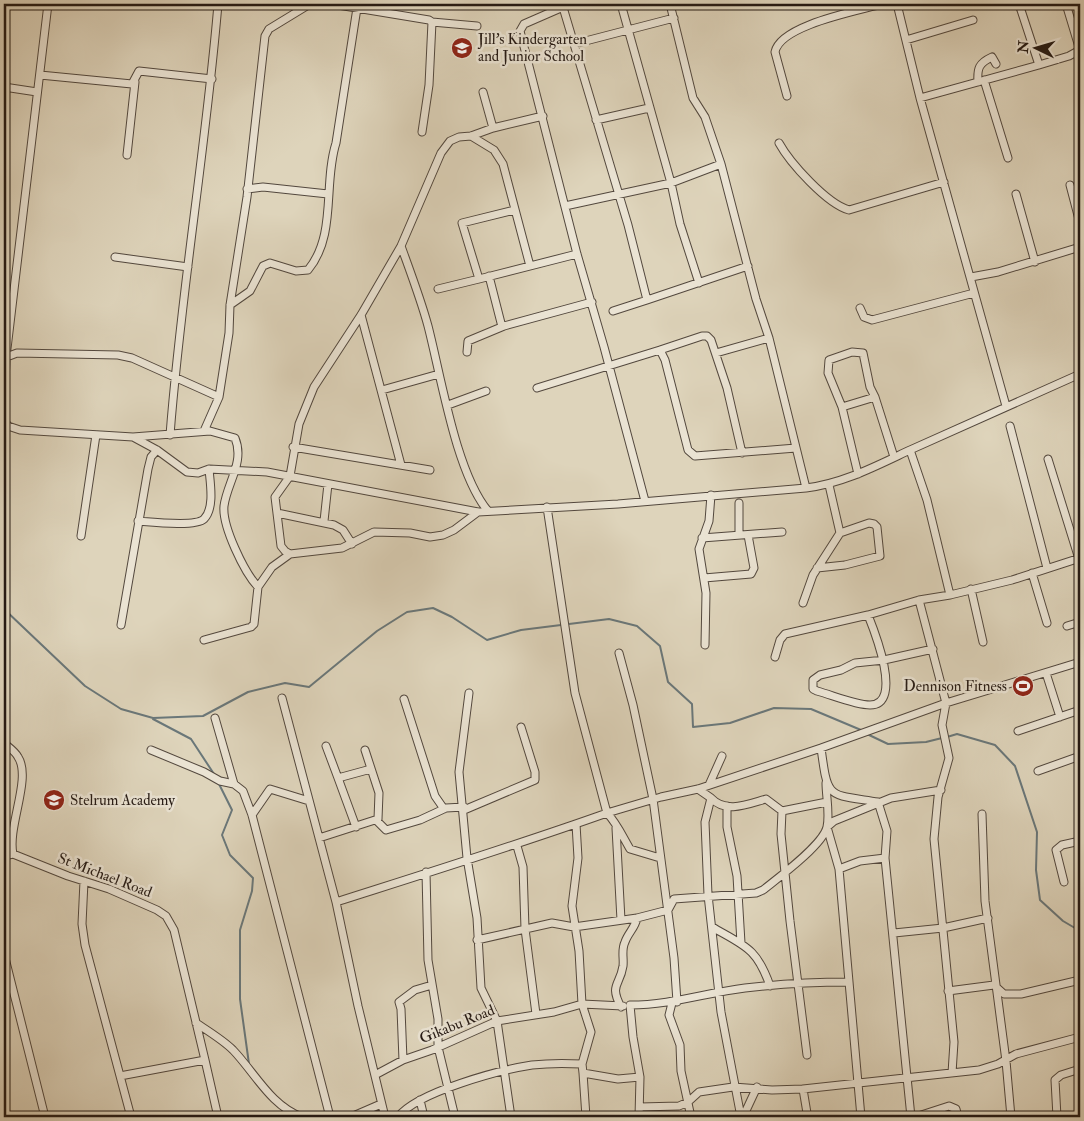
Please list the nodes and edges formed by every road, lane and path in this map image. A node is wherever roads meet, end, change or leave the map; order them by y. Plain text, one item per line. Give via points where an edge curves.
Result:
1 (48, 4) edge
2 (218, 4) edge
3 (310, 4) edge
4 (332, 4) edge
5 (621, 4) edge
6 (670, 4) edge
7 (882, 4) edge
8 (897, 4) edge
9 (1019, 4) edge
10 (1066, 4) edge
11 (563, 5) edge
12 (357, 8) junction
13 (674, 18) junction
14 (973, 20) dead end
15 (432, 22) junction
16 (477, 26) dead end
17 (628, 30) junction
18 (906, 40) junction
19 (574, 44) junction
20 (996, 64) dead end
21 (1039, 65) junction
22 (40, 75) junction
23 (212, 79) junction
24 (981, 81) junction
25 (135, 82) junction
26 (4, 87) edge
27 (37, 92) junction
28 (483, 92) dead end
29 (787, 96) dead end
30 (920, 98) junction
31 (649, 108) junction
32 (544, 116) junction
33 (596, 120) junction
34 (493, 128) junction
35 (422, 132) dead end
36 (471, 136) junction
37 (779, 143) dead end
38 (127, 155) dead end
39 (1008, 158) dead end
40 (721, 164) junction
41 (944, 182) junction
42 (671, 183) junction
43 (1070, 185) dead end
44 (247, 189) junction
45 (328, 194) junction
46 (1016, 194) dead end
47 (618, 195) junction
48 (565, 206) junction
49 (515, 210) junction
50 (1080, 222) edge
51 (401, 246) junction
52 (1080, 248) edge
53 (577, 254) junction
54 (115, 257) dead end
55 (1035, 262) junction
56 (530, 266) junction
57 (748, 266) junction
58 (188, 267) junction
59 (489, 276) junction
60 (971, 277) junction
61 (479, 278) junction
62 (699, 283) junction
63 (438, 289) dead end
64 (974, 293) junction
65 (647, 300) junction
66 (592, 302) junction
67 (230, 305) junction
68 (860, 308) dead end
69 (613, 311) dead end
70 (361, 316) junction
71 (504, 326) junction
72 (769, 338) junction
73 (660, 350) junction
74 (467, 352) dead end
75 (716, 353) junction
76 (5, 358) edge
77 (609, 365) junction
78 (439, 374) junction
79 (1080, 374) edge
80 (175, 378) junction
81 (537, 388) dead end
82 (382, 390) junction
83 (486, 391) dead end
84 (219, 397) junction
85 (875, 397) junction
86 (448, 405) junction
87 (1006, 406) junction
88 (842, 407) junction
89 (4, 412) edge
90 (4, 420) edge
91 (1010, 426) dead end
92 (204, 431) junction
93 (96, 435) junction
94 (170, 435) junction
95 (133, 437) junction
96 (293, 447) junction
97 (796, 448) junction
98 (157, 450) junction
99 (910, 450) junction
100 (742, 453) junction
101 (894, 458) junction
102 (1048, 459) dead end
103 (401, 465) junction
104 (209, 469) junction
105 (430, 470) dead end
106 (236, 471) junction
107 (858, 474) junction
108 (290, 476) junction
109 (328, 484) junction
110 (830, 485) junction
111 (806, 488) junction
112 (711, 495) junction
113 (645, 501) junction
114 (739, 503) dead end
115 (547, 507) junction
116 (488, 511) junction
117 (478, 512) junction
118 (277, 513) junction
119 (138, 521) junction
120 (324, 521) junction
121 (782, 532) dead end
122 (840, 533) junction
123 (739, 535) junction
124 (748, 535) junction
125 (80, 536) dead end
126 (702, 538) junction
127 (352, 544) junction
128 (290, 554) junction
129 (1079, 559) edge
130 (817, 568) junction
131 (1047, 568) junction
132 (1032, 573) junction
133 (704, 578) junction
134 (258, 586) junction
135 (972, 589) junction
136 (950, 595) junction
137 (919, 600) junction
138 (803, 603) dead end
139 (868, 615) junction
140 (1080, 622) edge
141 (1047, 623) dead end
142 (121, 625) dead end
143 (1067, 626) dead end
144 (204, 640) dead end
145 (983, 642) dead end
146 (705, 645) dead end
147 (933, 649) junction
148 (619, 653) dead end
149 (775, 657) dead end
150 (884, 660) junction
151 (1080, 662) edge
152 (1046, 673) junction
153 (469, 692) dead end
154 (282, 698) dead end
155 (404, 699) dead end
156 (946, 703) junction
157 (1080, 710) edge
158 (1060, 717) junction
159 (215, 718) dead end
160 (520, 727) dead end
161 (1018, 731) dead end
162 (4, 744) edge
163 (326, 746) dead end
164 (821, 748) junction
165 (4, 750) edge
166 (151, 750) dead end
167 (365, 750) dead end
168 (13, 751) junction
169 (722, 756) dead end
170 (1080, 756) edge
171 (371, 769) junction
172 (1038, 770) dead end
173 (338, 778) junction
174 (826, 782) junction
175 (234, 784) junction
176 (709, 785) junction
177 (698, 789) junction
178 (941, 790) junction
179 (711, 798) junction
180 (653, 799) junction
181 (309, 801) junction
182 (827, 802) junction
183 (878, 802) junction
184 (727, 806) junction
185 (444, 809) junction
186 (464, 809) junction
187 (782, 811) junction
188 (607, 813) junction
189 (982, 814) dead end
190 (252, 815) junction
191 (376, 820) junction
192 (616, 822) junction
193 (576, 824) junction
194 (356, 826) junction
195 (827, 827) junction
196 (319, 838) junction
197 (1080, 841) edge
198 (517, 846) junction
199 (630, 849) junction
200 (616, 853) junction
201 (13, 854) junction
202 (4, 856) edge
203 (467, 858) junction
204 (660, 858) junction
205 (885, 858) junction
206 (839, 869) junction
207 (426, 872) junction
208 (785, 872) junction
209 (84, 881) junction
210 (1064, 882) dead end
211 (708, 895) junction
212 (738, 897) junction
213 (336, 902) junction
214 (668, 910) junction
215 (637, 918) junction
216 (988, 918) junction
217 (621, 920) junction
218 (574, 927) junction
219 (712, 927) junction
220 (525, 928) junction
221 (943, 928) junction
222 (894, 933) junction
223 (476, 940) junction
224 (740, 943) junction
225 (4, 954) edge
226 (1080, 980) edge
227 (799, 982) junction
228 (849, 982) junction
229 (432, 986) junction
230 (770, 986) junction
231 (997, 988) junction
232 (948, 991) junction
233 (719, 992) junction
234 (674, 1002) junction
235 (582, 1004) junction
236 (630, 1005) junction
237 (621, 1007) junction
238 (536, 1014) junction
239 (497, 1021) junction
240 (196, 1022) junction
241 (1079, 1036) edge
242 (438, 1047) junction
243 (807, 1055) dead end
244 (205, 1060) junction
245 (403, 1060) junction
246 (1006, 1060) junction
247 (582, 1064) junction
248 (1080, 1069) edge
249 (506, 1072) junction
250 (583, 1073) junction
251 (952, 1073) junction
252 (120, 1076) junction
253 (375, 1076) junction
254 (640, 1077) junction
255 (908, 1079) junction
256 (857, 1082) junction
257 (446, 1087) junction
258 (733, 1087) junction
259 (757, 1087) junction
260 (803, 1089) junction
261 (420, 1100) junction
262 (688, 1102) junction
263 (381, 1104) junction
264 (640, 1107) junction
265 (46, 1117) edge
266 (130, 1117) edge
267 (218, 1117) edge
268 (302, 1117) edge
269 (330, 1117) edge
270 (351, 1117) edge
271 (385, 1117) edge
272 (398, 1117) edge
273 (424, 1117) edge
274 (455, 1117) edge
275 (511, 1117) edge
276 (586, 1117) edge
277 (639, 1117) edge
278 (691, 1117) edge
279 (742, 1117) edge
280 (811, 1117) edge
281 (861, 1117) edge
282 (911, 1117) edge
283 (915, 1117) edge
284 (958, 1117) edge
285 (1010, 1117) edge
286 (1057, 1117) edge

1 - 22 street
2 - 23 street
3 - 44 street via 266,32
4 - 12 street
5 - 17 street
6 - 13 street
7 - 29 street via 802,27 785,36 775,52
8 - 18 street
9 - 21 street
10 - 21 street via 1076,33 1078,51
11 - 19 street
11 - 32 street via 524,24 520,31
12 - 15 street
12 - 45 street via 336,143 330,162
13 - 17 street
13 - 40 street via 693,98 705,116
14 - 18 street
15 - 16 street
15 - 35 street via 429,85
17 - 19 street
17 - 31 street
18 - 30 street
19 - 33 street
20 - 24 street via 992,57 980,64 977,72
21 - 24 street
22 - 25 street
22 - 27 street
23 - 25 street via 139,71
23 - 58 street
24 - 30 street
24 - 39 street
25 - 38 street
26 - 27 street
27 - 76 street
28 - 34 street
30 - 41 street
31 - 33 street
31 - 42 street
32 - 34 street
32 - 48 street
33 - 47 street
34 - 36 street
36 - 49 street via 494,150 503,164
36 - 51 street via 450,141 441,152
37 - 41 street via 822,195 848,210
40 - 42 street
40 - 57 street
41 - 60 street
42 - 47 street
42 - 62 street
43 - 50 street
44 - 45 street via 263,187
44 - 67 street
45 - 67 street via 328,214 320,256 308,270 296,271 270,263 263,266 250,291
46 - 55 street
47 - 48 street
47 - 65 street
48 - 53 street
49 - 56 street
49 - 61 street via 462,223
51 - 70 street
51 - 78 street via 426,319
52 - 55 street
53 - 56 street
53 - 66 street
54 - 58 street
55 - 60 street
56 - 59 street
57 - 62 street
57 - 72 street
58 - 80 street
59 - 61 street
59 - 71 street
60 - 64 street
61 - 63 street
62 - 65 street
64 - 68 street via 872,320 864,317
64 - 87 street
65 - 69 street
66 - 71 street
66 - 77 street
67 - 84 street
70 - 82 street
70 - 96 street via 314,387
71 - 74 street via 468,341
72 - 75 street
72 - 97 street
73 - 75 street via 707,336
73 - 77 street
73 - 100 street via 666,360 688,450 700,457
75 - 100 street
76 - 80 street via 17,353 118,355
76 - 89 street
77 - 81 street
77 - 113 street
78 - 82 street
78 - 86 street
79 - 87 street
80 - 84 street
80 - 94 street
82 - 103 street
83 - 86 street
84 - 92 street
85 - 88 street
85 - 88 street via 862,353 852,352 828,363 828,373
85 - 101 street
86 - 116 street via 471,484
87 - 99 street
88 - 107 street
90 - 93 street via 8,426 20,430
91 - 131 street
92 - 94 street
92 - 106 street via 235,438
93 - 95 street
93 - 125 street
94 - 95 street
95 - 98 street
96 - 103 street
96 - 108 street
97 - 100 street
97 - 111 street
98 - 104 street via 187,472
98 - 119 street via 151,457
99 - 101 street
99 - 136 street via 927,500
101 - 107 street
102 - 129 street
103 - 105 street
104 - 106 street
104 - 119 street via 209,511 201,521
106 - 108 street
106 - 134 street via 227,494 224,516 242,564
107 - 110 street
108 - 109 street
108 - 118 street via 275,498
109 - 117 street
109 - 120 street
110 - 111 street
110 - 122 street
111 - 112 street
112 - 113 street
112 - 126 street via 709,521
113 - 115 street
114 - 123 street
115 - 116 street
115 - 188 street via 575,693
116 - 117 street
117 - 127 street via 443,535 430,537 381,531 366,534
118 - 120 street
118 - 128 street via 281,546
119 - 142 street
120 - 127 street via 343,530
121 - 124 street
122 - 130 street
122 - 130 street via 874,524 880,556
123 - 124 street
123 - 126 street
124 - 133 street via 754,568 751,574
126 - 133 street via 699,549
127 - 128 street via 332,550
128 - 134 street via 272,568
129 - 131 street
130 - 138 street
131 - 132 street
132 - 135 street
132 - 141 street
133 - 146 street
134 - 144 street via 255,620 251,627
135 - 136 street
135 - 145 street
136 - 137 street
137 - 139 street
137 - 147 street
139 - 149 street via 785,634
139 - 150 street
140 - 143 street
147 - 150 street
147 - 156 street
148 - 180 street
150 - 150 street via 886,693 871,705 813,688 813,680 820,675 855,663
151 - 152 street
152 - 156 street
152 - 158 street
153 - 186 street via 459,772
154 - 181 street
155 - 185 street via 435,796
156 - 164 street
156 - 178 street via 942,725 949,758
157 - 158 street
158 - 161 street
159 - 175 street
160 - 186 street via 535,780
162 - 168 street
163 - 173 street
164 - 174 street
164 - 176 street
165 - 168 street
166 - 175 street via 220,781
167 - 171 street
168 - 201 street via 21,765 21,789 11,836
169 - 176 street
170 - 172 street
171 - 173 street
171 - 191 street via 379,794
173 - 194 street
174 - 182 street
174 - 183 street via 837,795
175 - 190 street via 243,791
176 - 177 street
177 - 179 street
177 - 180 street
178 - 183 street
178 - 221 street via 934,839
179 - 184 street
179 - 211 street via 705,822
180 - 188 street
180 - 204 street
181 - 190 street via 270,789
181 - 196 street
182 - 187 street
182 - 195 street
183 - 195 street
183 - 205 street via 887,832
184 - 187 street via 732,808 766,799
184 - 212 street via 727,827 735,859
185 - 186 street via 455,806
185 - 191 street via 386,830
186 - 203 street
187 - 208 street
188 - 192 street
188 - 193 street
189 - 216 street
190 - 269 street
191 - 194 street
192 - 199 street via 618,832
192 - 200 street
193 - 198 street
193 - 218 street via 578,858 571,897
194 - 196 street
195 - 206 street
195 - 208 street via 812,848
196 - 213 street
197 - 210 street via 1062,845 1056,850
198 - 203 street
198 - 220 street via 523,867
199 - 200 street
199 - 204 street
200 - 217 street
201 - 202 street
201 - 209 street, St Michael Road
203 - 207 street
203 - 223 street via 477,918
204 - 214 street
205 - 206 street via 860,861
205 - 222 street
206 - 228 street
207 - 213 street
207 - 229 street via 428,960
208 - 212 street via 764,890
208 - 227 street
209 - 240 street, St Michael Road via 136,900 166,916 174,930
209 - 252 street via 82,924 85,945
211 - 212 street
211 - 214 street via 674,899
211 - 219 street
212 - 224 street
213 - 253 street
214 - 215 street
214 - 234 street via 674,958
215 - 217 street
215 - 237 street via 625,942 622,969 614,986
216 - 221 street
216 - 231 street
217 - 218 street
218 - 220 street via 552,923
218 - 235 street
219 - 224 street
219 - 233 street
220 - 223 street
220 - 238 street
221 - 222 street
221 - 232 street
222 - 255 street
223 - 239 street via 481,988
224 - 230 street via 760,959
225 - 265 street
226 - 231 street via 1022,994 1004,994
227 - 228 street
227 - 230 street
227 - 243 street
228 - 256 street
229 - 242 street via 438,1019
229 - 245 street via 414,990 399,1002
230 - 233 street
231 - 232 street via 988,986
231 - 246 street
232 - 251 street via 954,1042
233 - 234 street
233 - 258 street
234 - 236 street
234 - 262 street via 668,1015 680,1045 681,1071
235 - 237 street
235 - 238 street, Gikabu Road
235 - 247 street via 591,1032
236 - 237 street
236 - 254 street
238 - 239 street, Gikabu Road
239 - 242 street, Gikabu Road
239 - 249 street
240 - 244 street
240 - 268 street via 232,1049 267,1091
241 - 246 street via 1016,1054
242 - 245 street, Gikabu Road
242 - 257 street
244 - 252 street
244 - 267 street
245 - 253 street, Gikabu Road
246 - 251 street via 992,1067
246 - 285 street
247 - 249 street via 530,1066
247 - 250 street
248 - 286 street via 1055,1080
249 - 257 street
249 - 275 street
250 - 254 street via 618,1079
250 - 276 street
251 - 255 street via 930,1077 923,1074
252 - 266 street
253 - 263 street
254 - 264 street
255 - 256 street
255 - 282 street
256 - 260 street
256 - 281 street
257 - 261 street
257 - 274 street
258 - 259 street
258 - 262 street via 699,1092
258 - 279 street
259 - 260 street
259 - 279 street
260 - 280 street via 807,1113
261 - 272 street
261 - 273 street
262 - 264 street via 670,1107
262 - 278 street
263 - 270 street
263 - 271 street
264 - 277 street
283 - 284 street via 949,1106 956,1109

